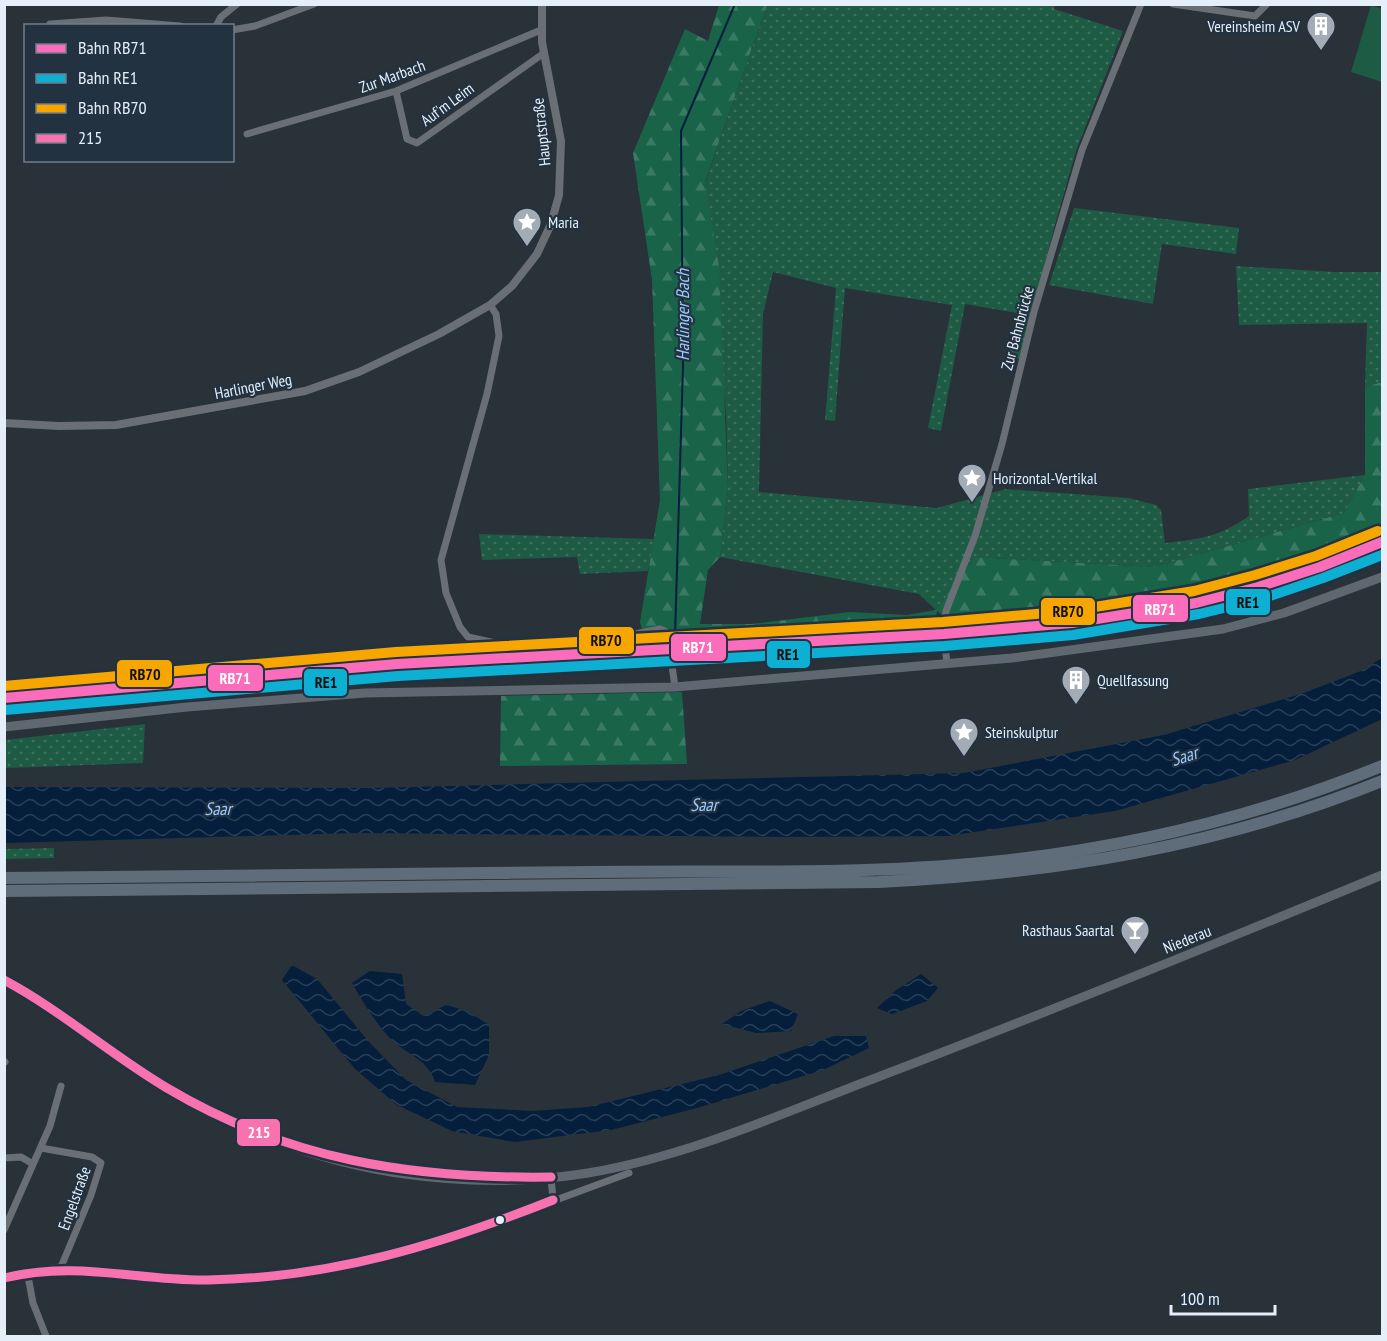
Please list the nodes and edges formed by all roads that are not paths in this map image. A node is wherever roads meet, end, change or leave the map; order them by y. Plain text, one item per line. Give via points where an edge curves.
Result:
1 (237, 4) edge
2 (314, 4) edge
3 (542, 4) edge
4 (1141, 4) edge
5 (1267, 4) edge
6 (1177, 5) edge
7 (50, 24) edge
8 (155, 24) edge
9 (217, 24) edge
10 (234, 30) edge
11 (541, 30) junction
12 (544, 53) junction
13 (396, 91) junction
14 (247, 134) dead end
15 (490, 305) junction
16 (4, 423) edge
17 (1383, 577) edge
18 (946, 663) junction
19 (675, 687) junction
20 (4, 727) edge
21 (1383, 766) edge
22 (1383, 781) edge
23 (1383, 875) edge
24 (4, 878) edge
25 (4, 891) edge
26 (4, 980) edge
27 (61, 1086) dead end
28 (41, 1148) junction
29 (4, 1158) edge
30 (33, 1164) junction
31 (629, 1173) dead end
32 (551, 1177) junction
33 (553, 1200) junction
34 (4, 1208) edge
35 (12, 1213) junction
36 (4, 1230) edge
37 (61, 1267) junction
38 (27, 1271) junction
39 (4, 1278) edge
40 (46, 1336) edge

1 - 9 street
2 - 10 street via 263,24
3 - 11 street, Hauptstraße
4 - 18 street, Zur Bahnbrücke via 1082,150 1034,312 975,537 946,611
5 - 6 street via 1255,16
7 - 8 street via 106,20
11 - 12 street, Hauptstraße
11 - 13 street, Zur Marbach
12 - 13 street, Auf'm Leim via 417,142 407,139 404,133
12 - 15 street, Hauptstraße via 561,141 559,195 534,260
13 - 14 street, Zur Marbach
15 - 16 street, Harlinger Weg via 440,334 358,372 305,391 116,425
15 - 19 street via 496,314 499,336 441,560 446,593 460,627 468,637 500,644 595,642 660,629 668,637
17 - 18 main road via 1284,613 1223,629 1064,652
18 - 19 main road
19 - 20 main road via 365,693
21 - 24 highway via 1265,808 1136,840 976,863 806,870
22 - 25 highway via 1269,821 1127,855 977,876 806,883
23 - 32 main road, Niederau via 1003,1029 671,1154 631,1165
26 - 32 main road, Niederau via 168,1088 257,1133 309,1152 402,1173 495,1179
27 - 28 street
28 - 30 street
28 - 37 street, Engelstraße via 92,1157 101,1163
29 - 30 street via 21,1157
30 - 35 street
31 - 33 street
32 - 33 street
33 - 37 street via 408,1252 305,1271 190,1280
34 - 35 street
35 - 36 street
37 - 38 street
38 - 39 street
38 - 40 street via 33,1303

